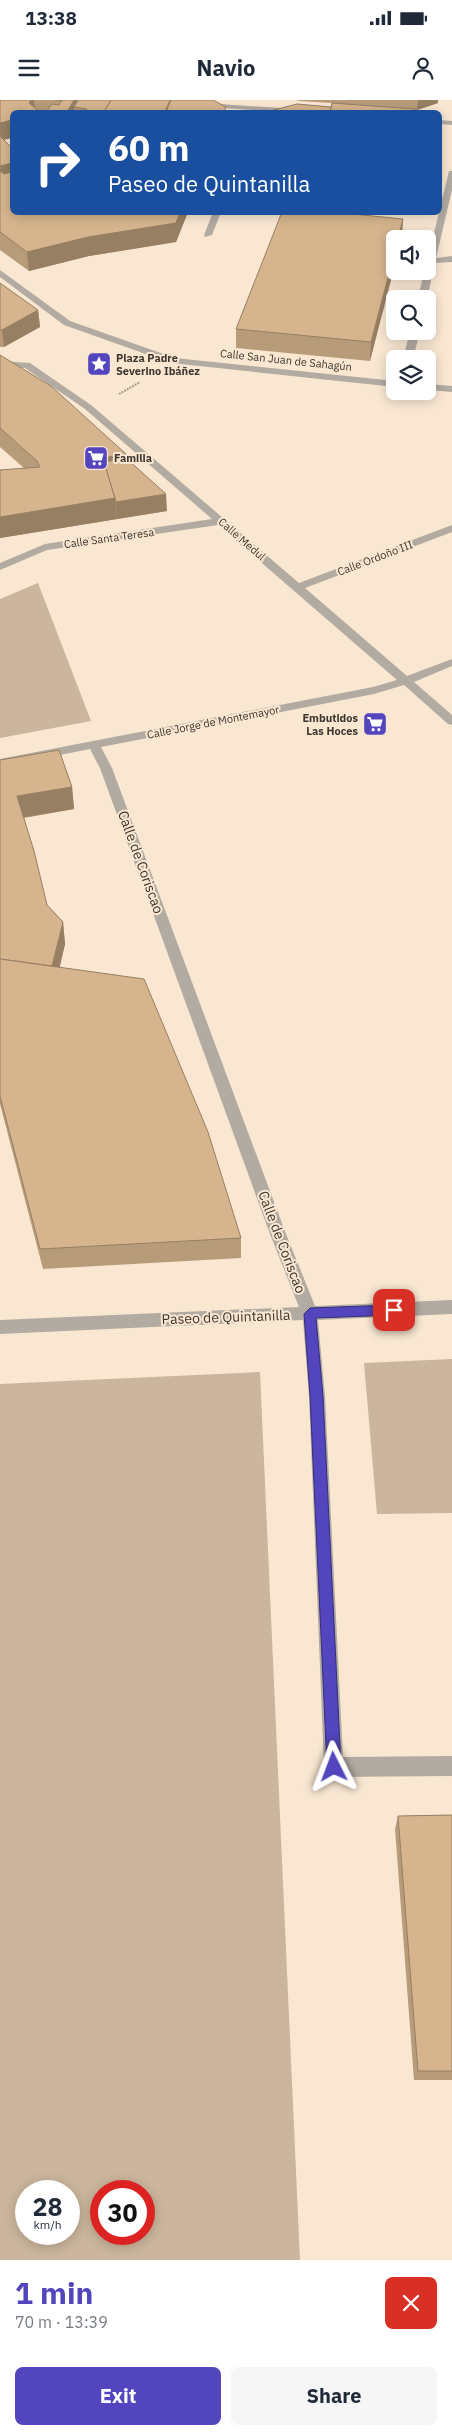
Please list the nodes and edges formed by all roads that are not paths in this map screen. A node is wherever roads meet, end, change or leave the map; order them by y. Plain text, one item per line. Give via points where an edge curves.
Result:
1 (193, 104) edge
2 (248, 110) edge
3 (452, 173) edge
4 (216, 215) edge
5 (442, 215) edge
6 (442, 215) edge
7 (208, 235) dead end
8 (436, 240) edge
9 (452, 259) edge
10 (436, 261) edge
11 (0, 273) edge
12 (0, 284) edge
13 (15, 284) junction
14 (0, 364) edge
15 (386, 383) edge
16 (436, 388) edge
17 (452, 389) edge
18 (221, 521) junction
19 (452, 528) edge
20 (0, 567) edge
21 (298, 588) junction
22 (452, 662) edge
23 (406, 681) junction
24 (452, 720) edge
25 (94, 745) junction
26 (0, 763) edge
27 (452, 1307) edge
28 (310, 1314) junction
29 (0, 1327) edge
30 (452, 1766) edge

1 - 2 street
3 - 5 street
4 - 7 street
6 - 8 street
9 - 10 street
11 - 13 street
12 - 13 street
13 - 15 street, Calle San Juan de Sahagún via 67,323 174,361
14 - 18 street, Calle Medul via 27,365 88,407
16 - 17 street
18 - 20 street, Calle Santa Teresa via 45,547
18 - 21 street, Calle Medul
19 - 21 street, Calle Ordoño III
21 - 23 street, Calle Medul
22 - 23 street, Calle Jorge de Montemayor
23 - 24 street, Calle Medul
23 - 25 street, Calle Jorge de Montemayor
25 - 26 street, Calle Jorge de Montemayor
25 - 28 street, Calle de Coriscao via 106,768
27 - 28 street, Paseo de Quintanilla
28 - 29 street, Paseo de Quintanilla
28 - 30 street, Calle de Coriscao via 317,1396 334,1767

